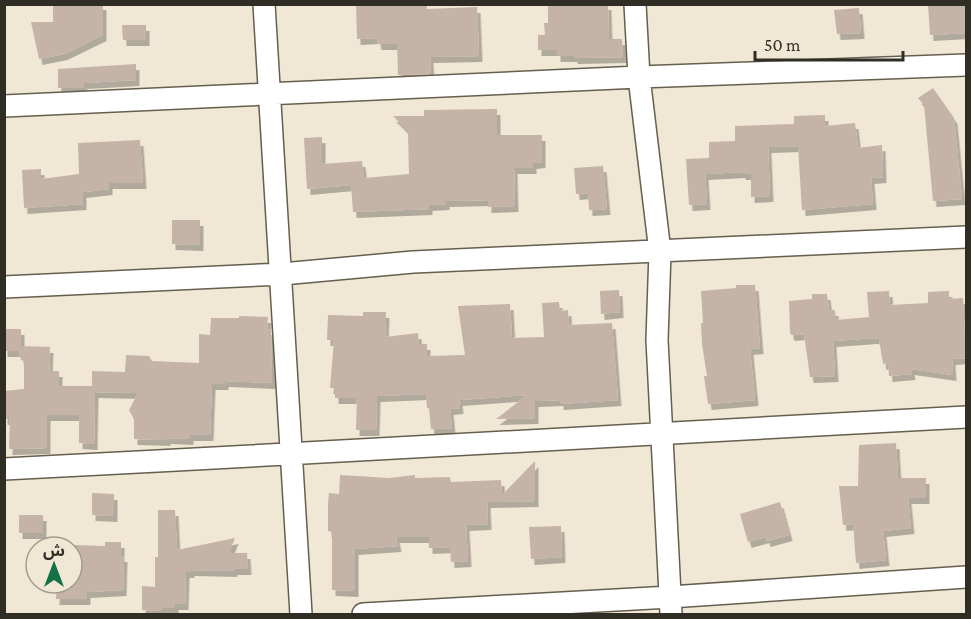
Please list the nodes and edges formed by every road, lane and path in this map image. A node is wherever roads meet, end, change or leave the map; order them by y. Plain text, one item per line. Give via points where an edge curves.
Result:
1 (264, 4) edge
2 (635, 4) edge
3 (966, 65) edge
4 (639, 77) junction
5 (268, 94) junction
6 (4, 106) edge
7 (966, 237) edge
8 (660, 252) junction
9 (282, 274) junction
10 (4, 287) edge
11 (966, 417) edge
12 (661, 431) junction
13 (292, 454) junction
14 (4, 469) edge
15 (966, 577) edge
16 (671, 606) edge
17 (302, 615) edge
18 (363, 615) edge

1 - 5 street
2 - 4 street
3 - 4 street
4 - 5 street
4 - 8 street
5 - 6 street
5 - 9 street
7 - 8 street
8 - 9 street via 413,262
8 - 12 street via 657,340
9 - 10 street
9 - 13 street
11 - 12 street
12 - 13 street
12 - 16 street
13 - 14 street
13 - 17 street
15 - 16 street
16 - 18 street

